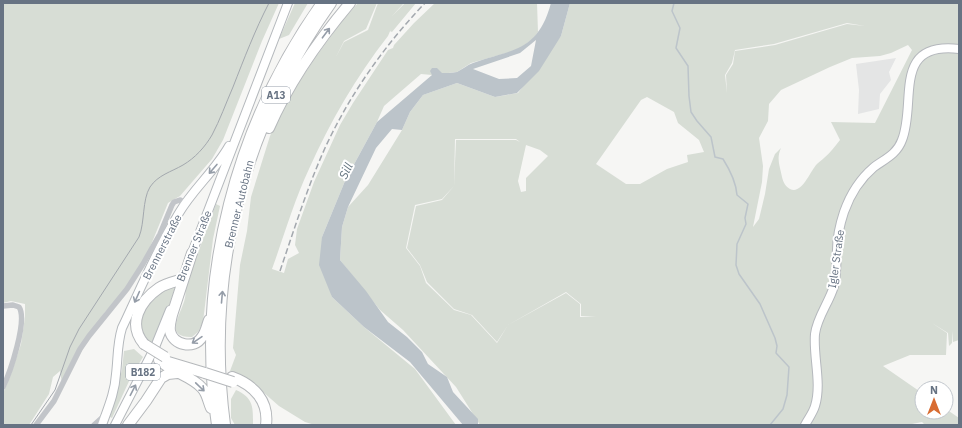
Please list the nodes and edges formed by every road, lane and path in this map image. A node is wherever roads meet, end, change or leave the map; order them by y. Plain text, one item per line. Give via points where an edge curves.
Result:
1 (288, 3) edge
2 (292, 3) edge
3 (322, 3) edge
4 (331, 3) edge
5 (350, 3) edge
6 (272, 46) junction
7 (959, 49) edge
8 (239, 128) junction
9 (199, 185) junction
10 (215, 194) junction
11 (240, 195) junction
12 (186, 203) junction
13 (192, 253) junction
14 (180, 280) junction
15 (3, 306) edge
16 (213, 306) junction
17 (130, 312) junction
18 (141, 345) junction
19 (163, 361) junction
20 (178, 373) junction
21 (232, 379) junction
22 (3, 387) edge
23 (106, 414) junction
24 (222, 423) edge
25 (36, 425) edge
26 (94, 425) edge
27 (102, 425) edge
28 (115, 425) edge
29 (128, 425) edge
30 (262, 425) edge
31 (266, 425) edge
32 (805, 425) edge

1 - 6 main road, B182
2 - 6 main road, B182
3 - 16 highway, Brenner Autobahn / A13 via 301,33 277,76 245,152 226,220 216,272
4 - 11 highway, Brenner Autobahn / A13 via 306,40 274,100 258,136
11 -> 5 highway, A13 via 287,91 318,43
6 - 8 main road, B182
7 - 32 main road, Igler Straße via 933,50 915,65 909,81 905,133 901,143 896,151 862,179 845,209 838,236 834,286 816,329 817,393 814,408
8 -> 9 main road, B182 via 218,163
8 - 10 main road, Brenner Straße / B182
9 - 10 main road via 209,184
9 - 12 main road, Brennerstraße / B182
10 - 13 main road, Brenner Straße / B182
24 -> 11 highway, Brenner Autobahn / A13 via 221,312 228,246
12 -> 17 main road, Brennerstraße / B182 via 160,249
12 - 25 street via 180,200 174,202 143,264 127,289 84,342 54,401
13 - 14 main road, Brenner Straße / B182
16 -> 13 highway via 206,330 200,340 194,344 186,344 173,337 170,322
14 - 18 highway via 159,288 140,307 136,329
28 -> 14 main road, Brenner Straße / B182 via 155,347
15 - 22 street via 19,307 22,320 19,339
16 - 24 highway, Brenner Autobahn / A13 via 212,367
17 - 18 highway via 130,332 134,341
17 - 23 main road, B182 via 119,339 116,375
18 - 19 highway
19 - 20 highway
19 - 21 highway
20 -> 24 highway via 202,387
20 - 29 highway via 161,378
21 - 30 highway via 256,398 262,411
21 - 31 highway via 250,386 260,397 266,409
23 - 26 street
23 - 27 main road, B182

